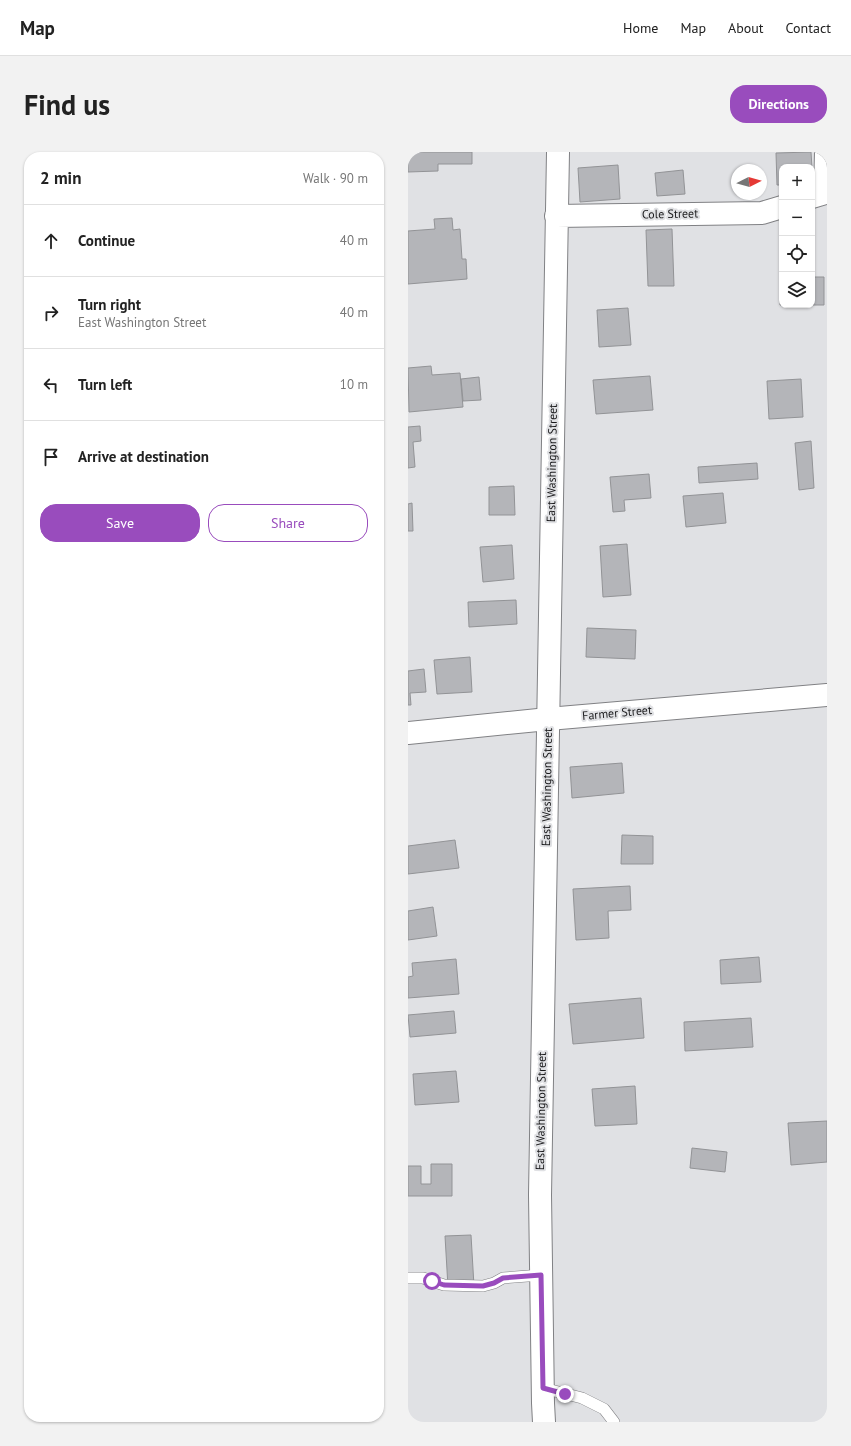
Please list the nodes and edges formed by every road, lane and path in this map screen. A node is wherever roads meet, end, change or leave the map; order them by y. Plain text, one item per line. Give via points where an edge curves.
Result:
1 (558, 152) edge
2 (826, 152) edge
3 (815, 196) edge
4 (779, 208) edge
5 (556, 216) junction
6 (827, 695) edge
7 (548, 719) junction
8 (408, 733) edge
9 (541, 1275) junction
10 (408, 1278) edge
11 (543, 1388) junction
12 (544, 1422) edge
13 (614, 1422) edge

1 - 5 street, East Washington Street
2 - 3 street via 825,193
4 - 5 street, Cole Street via 762,213
5 - 7 street, East Washington Street
6 - 7 street, Farmer Street
7 - 8 street, Farmer Street
7 - 9 street, East Washington Street via 540,1194
9 - 10 lane via 503,1278 483,1286 444,1285 423,1278
9 - 11 street, East Washington Street
11 - 12 street, East Washington Street
11 - 13 lane via 582,1398 604,1408

